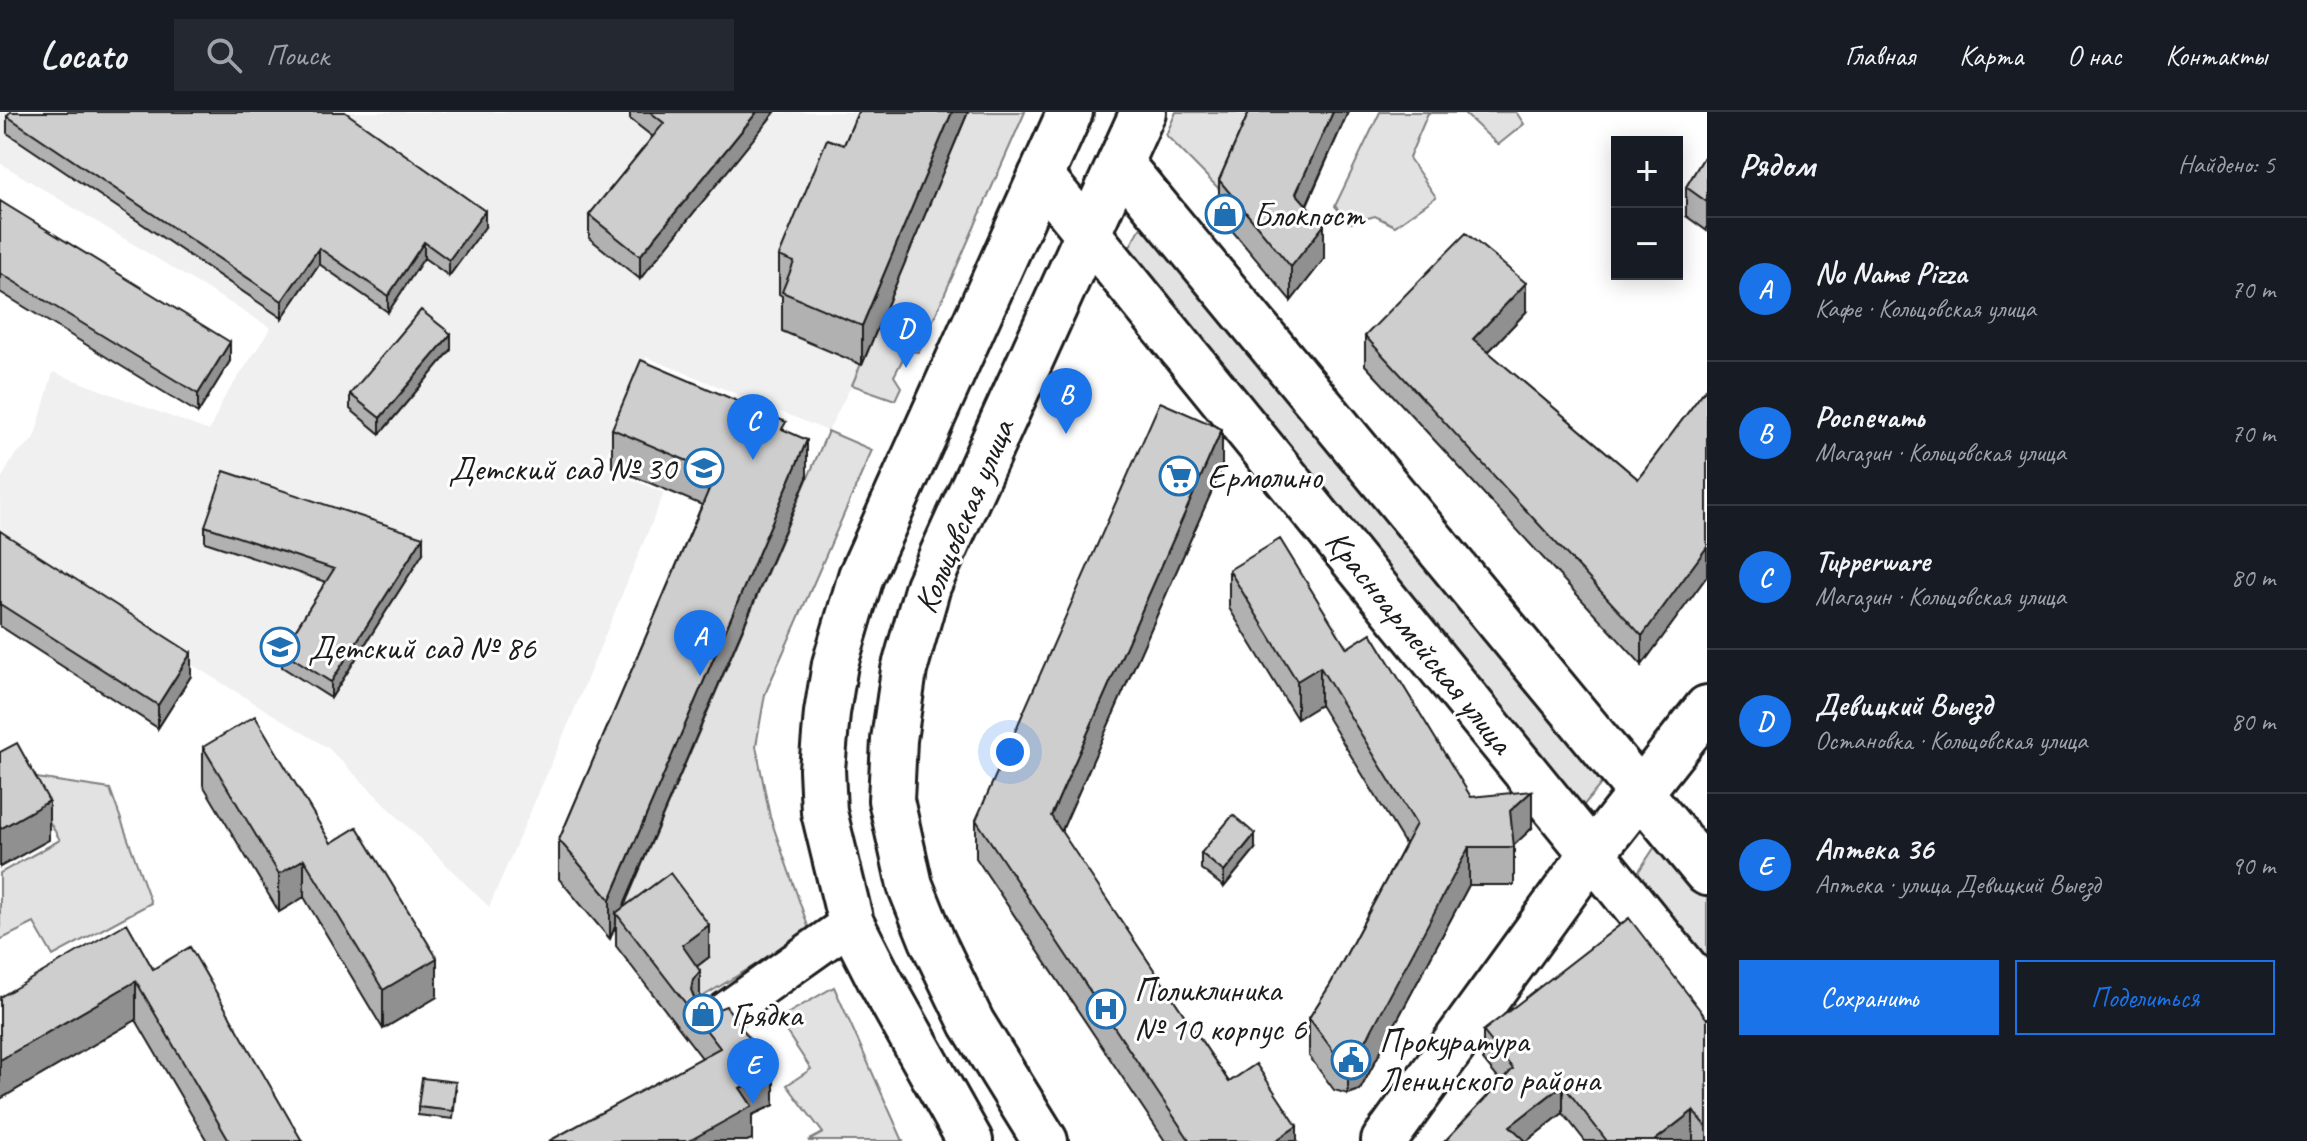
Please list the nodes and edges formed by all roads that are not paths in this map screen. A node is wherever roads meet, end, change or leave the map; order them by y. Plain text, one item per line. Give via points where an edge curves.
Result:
1 (1070, 112) edge
2 (1143, 112) edge
3 (1120, 163) junction
4 (1041, 176) junction
5 (1088, 232) junction
6 (1707, 708) edge
7 (1641, 793) junction
8 (1592, 854) junction
9 (1707, 873) edge
10 (851, 923) junction
11 (1707, 995) edge
12 (713, 1021) edge
13 (970, 1141) edge
14 (1045, 1141) edge
15 (1384, 1141) edge

1 - 4 street, Кольцовская улица
2 - 3 street, Кольцовская улица
3 - 5 street, Кольцовская улица
3 - 7 street
4 - 5 street, Красноармейская улица
4 - 10 street, Кольцовская улица via 861,576 835,664 822,769 824,812
5 - 8 street, Красноармейская улица
5 - 14 street, Кольцовская улица via 928,586 904,670 891,800 910,885 932,940 972,1023
6 - 7 street
7 - 8 street
7 - 9 street
8 - 11 street, Красноармейская улица
8 - 15 street
10 - 12 street
10 - 13 street, Кольцовская улица

